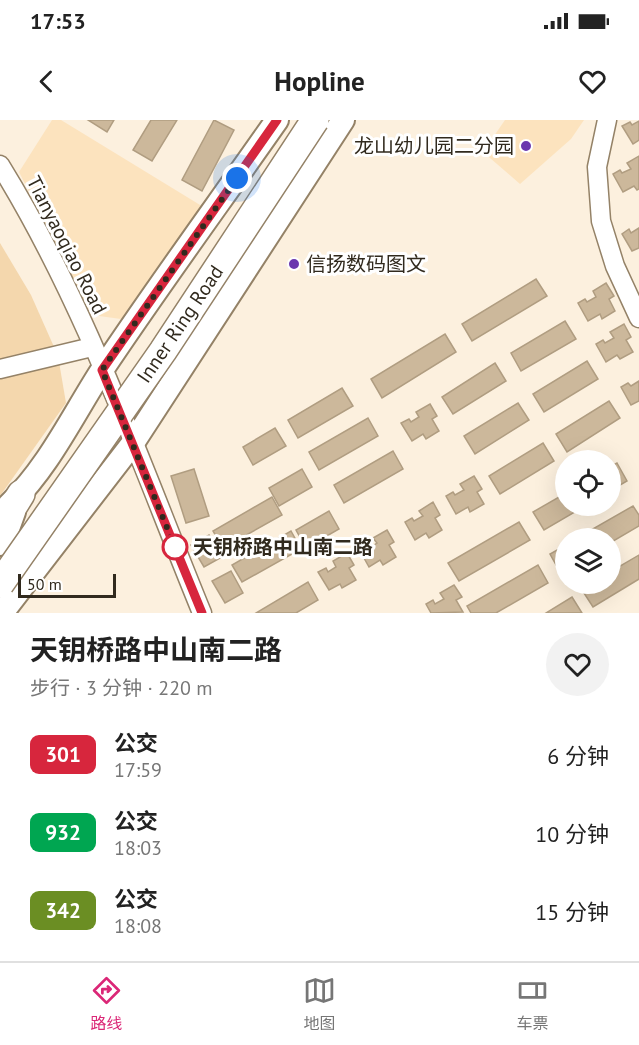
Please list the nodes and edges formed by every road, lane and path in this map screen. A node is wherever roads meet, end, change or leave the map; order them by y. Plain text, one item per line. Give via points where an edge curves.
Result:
1 (277, 120) edge
2 (299, 120) edge
3 (315, 120) edge
4 (343, 120) edge
5 (607, 120) edge
6 (0, 165) edge
7 (639, 318) edge
8 (92, 347) junction
9 (0, 369) edge
10 (102, 370) junction
11 (133, 443) junction
12 (21, 494) junction
13 (0, 514) edge
14 (0, 528) edge
15 (0, 544) edge
16 (0, 552) edge
17 (0, 584) edge
18 (2, 613) edge
19 (202, 613) edge

1 - 10 main road
2 - 16 highway, Inner Ring Road via 156,337
3 - 17 highway, Inner Ring Road, bridge via 163,351
4 - 11 main road
5 - 7 street via 597,167 602,221 615,266
6 - 8 street, Tianyaoqiao Road via 44,240
8 - 9 street
8 - 10 street, Tianyaoqiao Road
10 - 11 street, Tianyaoqiao Road
10 - 12 main road
11 - 18 main road
11 - 19 street, Tianyaoqiao Road
12 - 13 main road
12 - 14 highway
12 - 15 main road

